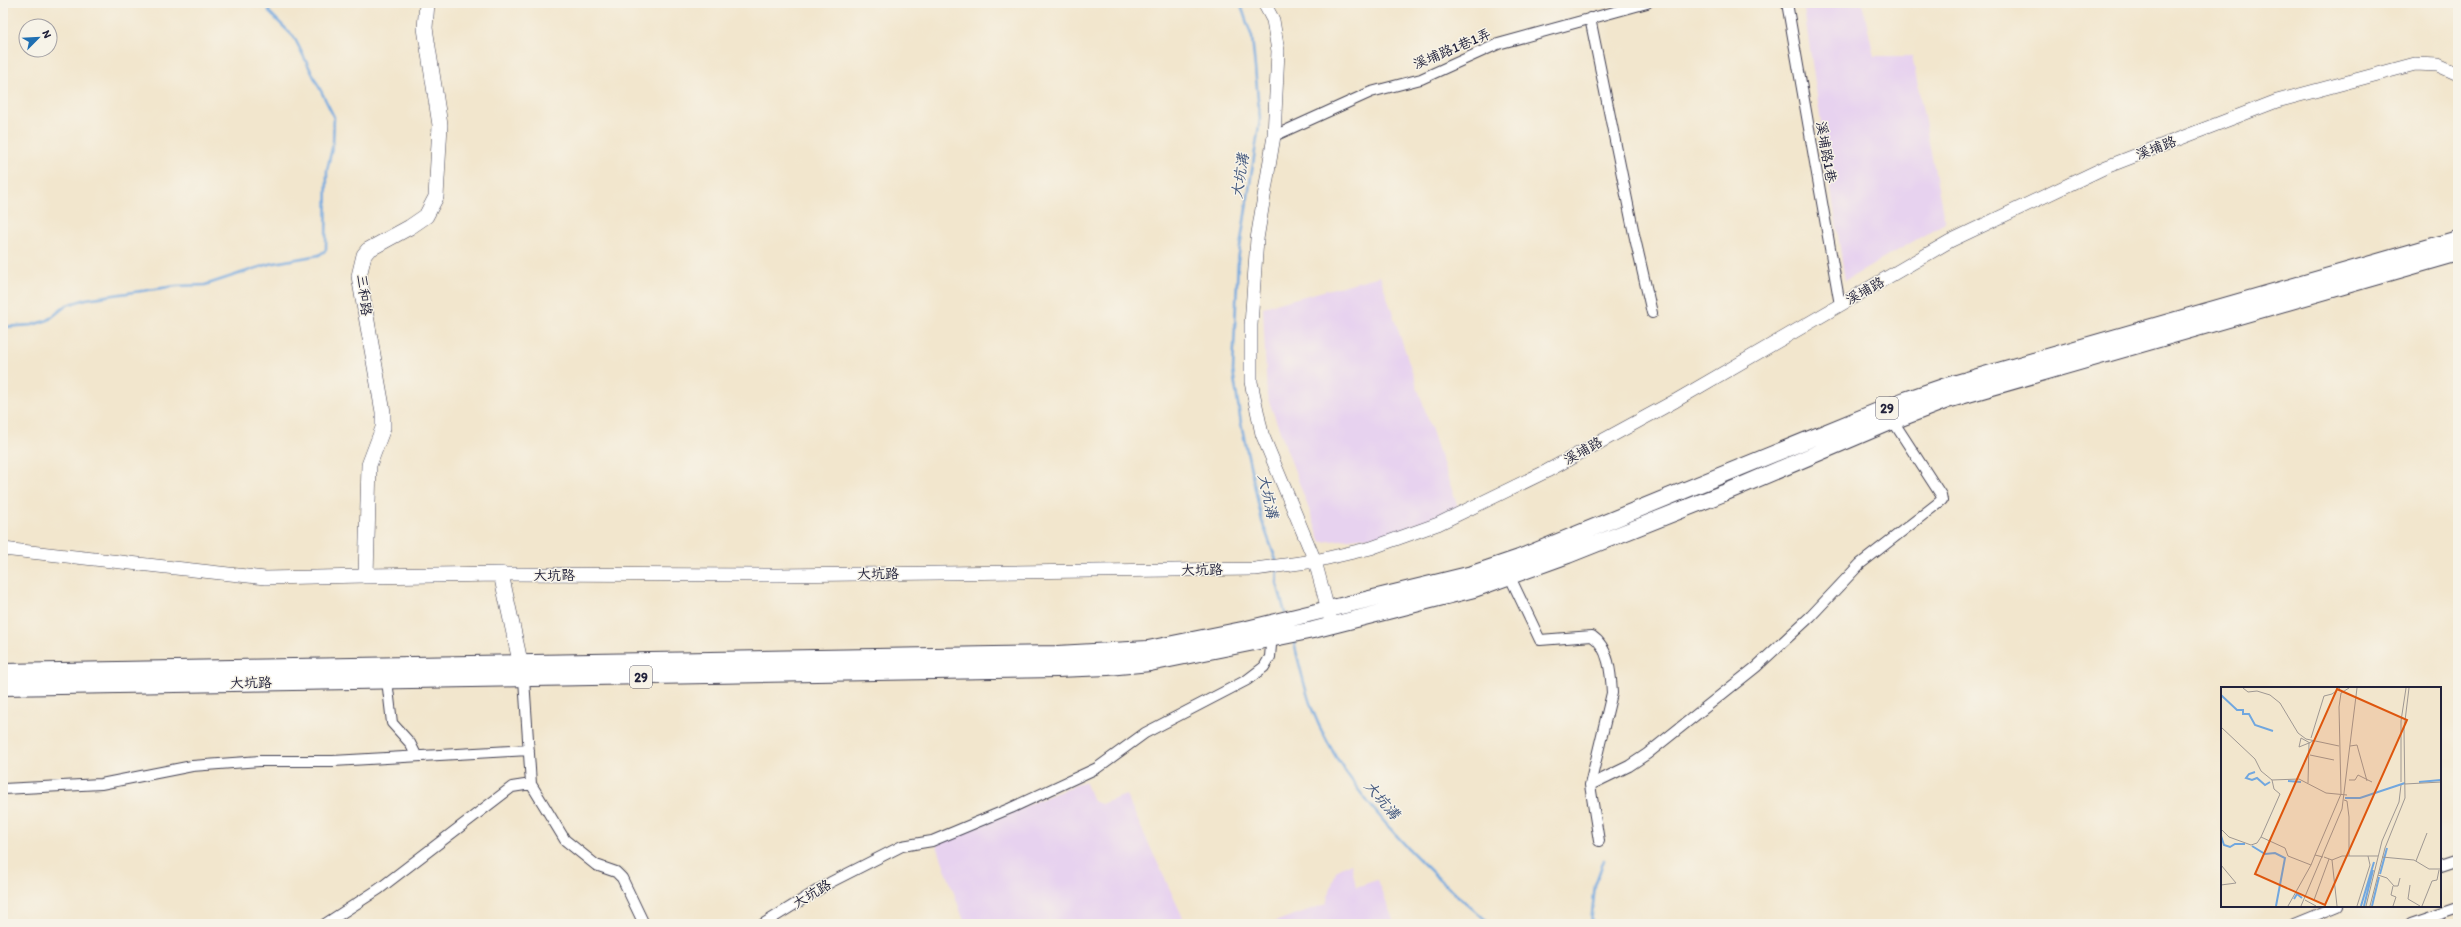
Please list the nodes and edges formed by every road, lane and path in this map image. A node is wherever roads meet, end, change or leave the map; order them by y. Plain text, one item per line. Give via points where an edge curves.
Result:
1 (427, 3) edge
2 (1264, 3) edge
3 (1647, 3) edge
4 (1787, 3) edge
5 (1590, 18) junction
6 (2458, 74) edge
7 (1274, 136) junction
8 (2458, 239) edge
9 (2458, 253) edge
10 (1840, 305) junction
11 (1652, 312) dead end
12 (1893, 421) junction
13 (3, 549) edge
14 (1315, 561) junction
15 (1289, 564) joint
16 (501, 574) junction
17 (366, 576) junction
18 (1510, 577) junction
19 (1330, 618) junction
20 (1272, 631) junction
21 (3, 672) edge
22 (522, 672) junction
23 (386, 680) junction
24 (3, 687) edge
25 (529, 750) junction
26 (416, 755) junction
27 (531, 784) junction
28 (1590, 786) junction
29 (3, 789) edge
30 (1599, 841) dead end
31 (2458, 861) edge
32 (2441, 867) edge
33 (2336, 907) edge
34 (2458, 908) edge
35 (325, 924) edge
36 (644, 924) edge
37 (763, 924) edge
38 (2294, 924) edge
39 (2411, 924) edge

1 - 17 main road, 三和路 via 425,28 440,125 436,197 430,211 416,224 364,254 359,276 383,412 383,428 369,465
2 - 7 street via 1273,20 1278,51
3 - 5 street, 溪埔路1巷1弄
4 - 10 street, 溪埔路1巷
5 - 7 street, 溪埔路1巷1弄 via 1498,44 1420,79 1371,92
5 - 11 street
6 - 10 street, 溪埔路 via 2438,65 2415,64 2277,101 2106,167 1950,242
7 - 14 street via 1257,239 1251,325 1251,382 1262,434
8 - 19 main road, 29 via 1943,387 1519,558
9 - 12 main road, 29 via 1947,400
10 - 14 street, 溪埔路 via 1675,401 1484,503 1438,524 1371,548
12 - 18 main road, 29 via 1724,493
12 - 28 street via 1942,500 1860,564 1811,616 1756,667 1647,754
13 - 17 street, 大坑路 via 266,578
14 - 15 street, 溪埔路
14 - 19 street
15 - 16 street, 大坑路 via 1255,569 778,575
16 - 17 main road, 大坑路
16 - 22 main road
18 - 19 main road, 29 via 1474,589
18 - 28 street via 1540,640 1592,636 1599,640 1605,652 1612,678 1612,693
19 - 20 main road, 29
20 - 22 main road, 大坑路 / 29 via 1108,653
20 - 37 street, 大坑路 via 1270,657 1264,667 1247,680 1145,733 1098,768 932,841 902,846 831,882
21 - 22 main road, 大坑路 / 29
22 - 23 main road, 大坑路 / 29
22 - 25 street
23 - 24 main road, 大坑路 / 29
23 - 26 street via 392,723 410,743
25 - 26 street
25 - 27 street
26 - 29 street via 333,761 260,760 192,766 101,784
27 - 35 street via 512,787 379,889
27 - 36 street via 565,840 596,865 616,872 622,878
28 - 30 street
31 - 32 street
33 - 38 street
34 - 39 street

